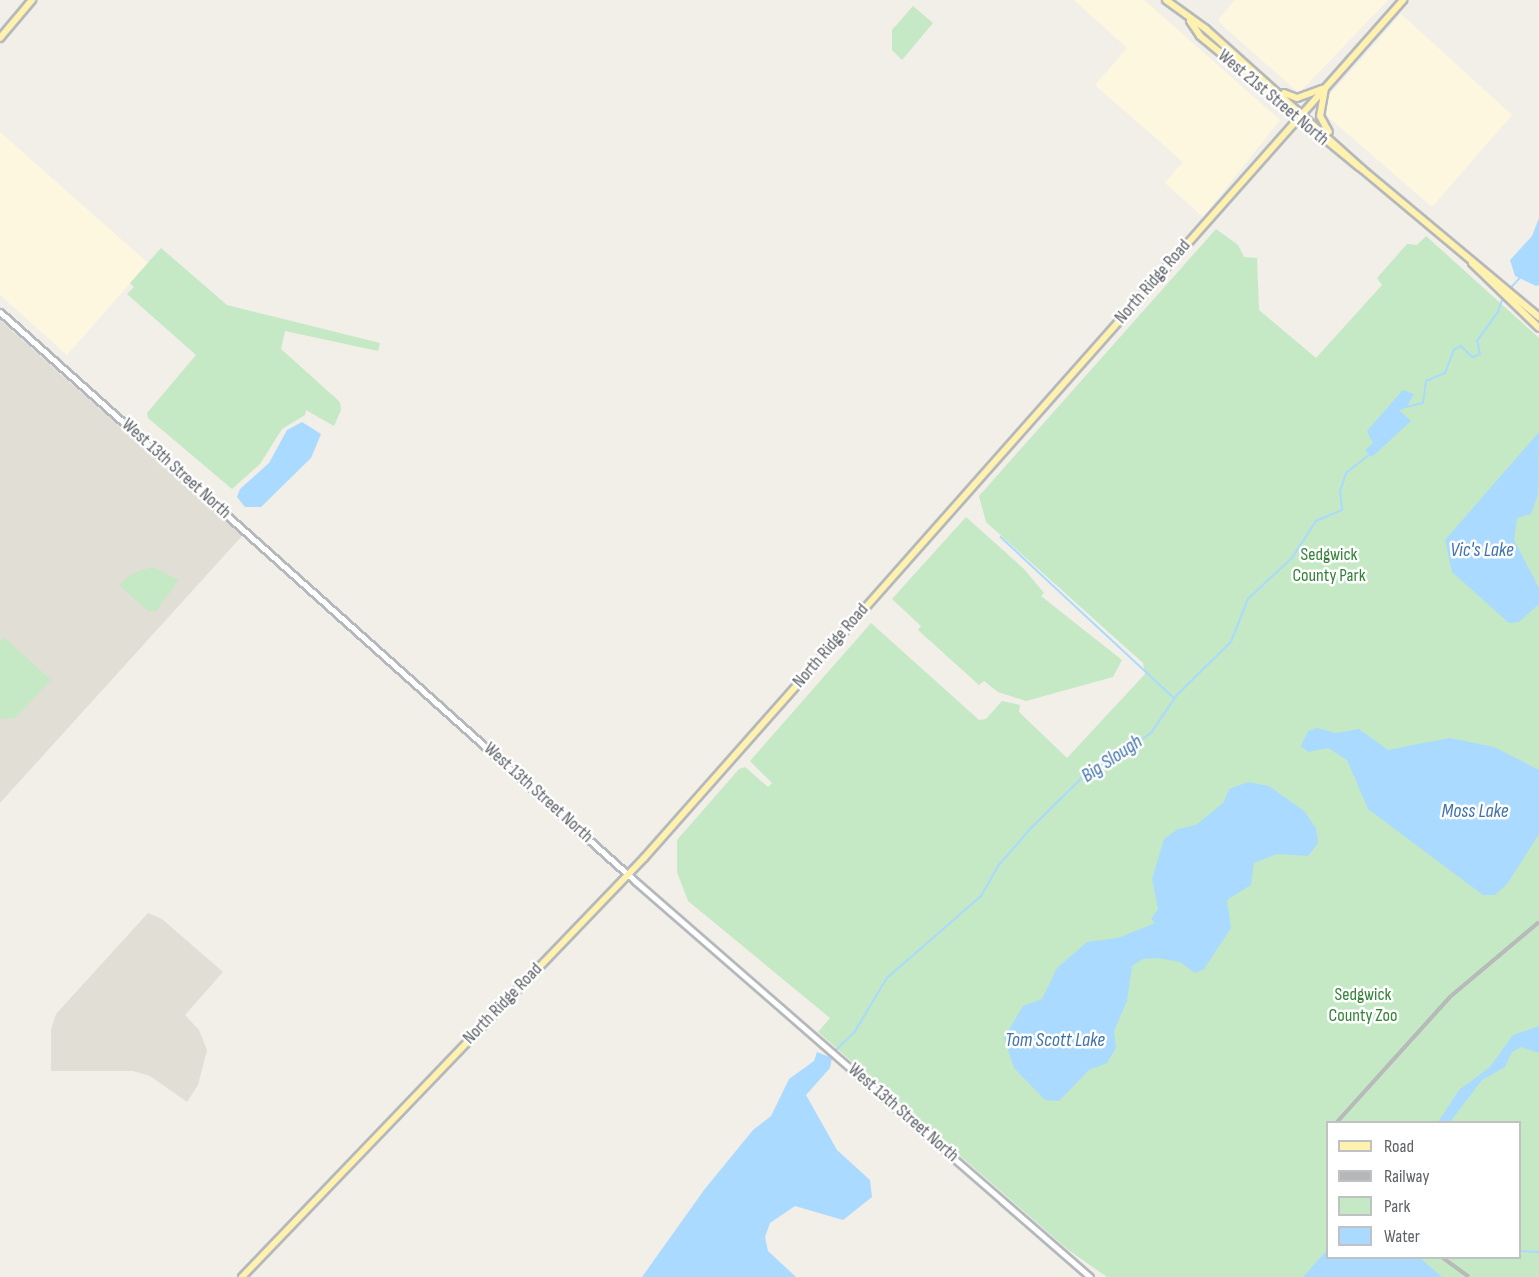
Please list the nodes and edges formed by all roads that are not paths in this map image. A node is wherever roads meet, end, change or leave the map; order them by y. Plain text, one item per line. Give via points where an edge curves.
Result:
1 (32, 0) edge
2 (1166, 0) edge
3 (1403, 0) edge
4 (1190, 20) junction
5 (0, 38) edge
6 (1325, 88) junction
7 (1278, 91) junction
8 (1301, 116) junction
9 (1338, 143) junction
10 (1362, 169) junction
11 (1469, 260) junction
12 (0, 312) edge
13 (1539, 317) edge
14 (1539, 328) edge
15 (628, 874) junction
16 (242, 1277) edge
17 (1090, 1277) edge

1 - 5 main road
2 - 4 main road, West 21st Street North
3 - 6 main road, North Ridge Road
4 - 7 main road, West 21st Street North via 1206,29
4 - 8 main road, West 21st Street North via 1200,36
6 - 7 main road via 1298,98
6 - 8 main road, North Ridge Road
6 - 9 main road via 1320,116
7 - 8 main road, West 21st Street North
8 - 9 main road, West 21st Street North
8 - 10 main road, West 21st Street North
8 - 15 main road, North Ridge Road
9 - 10 main road, West 21st Street North
10 - 11 main road, West 21st Street North
11 - 13 main road, West 21st Street North
11 - 14 main road, West 21st Street North via 1493,288
12 - 15 street, West 13th Street North
15 - 16 main road, North Ridge Road
15 - 17 street, West 13th Street North

